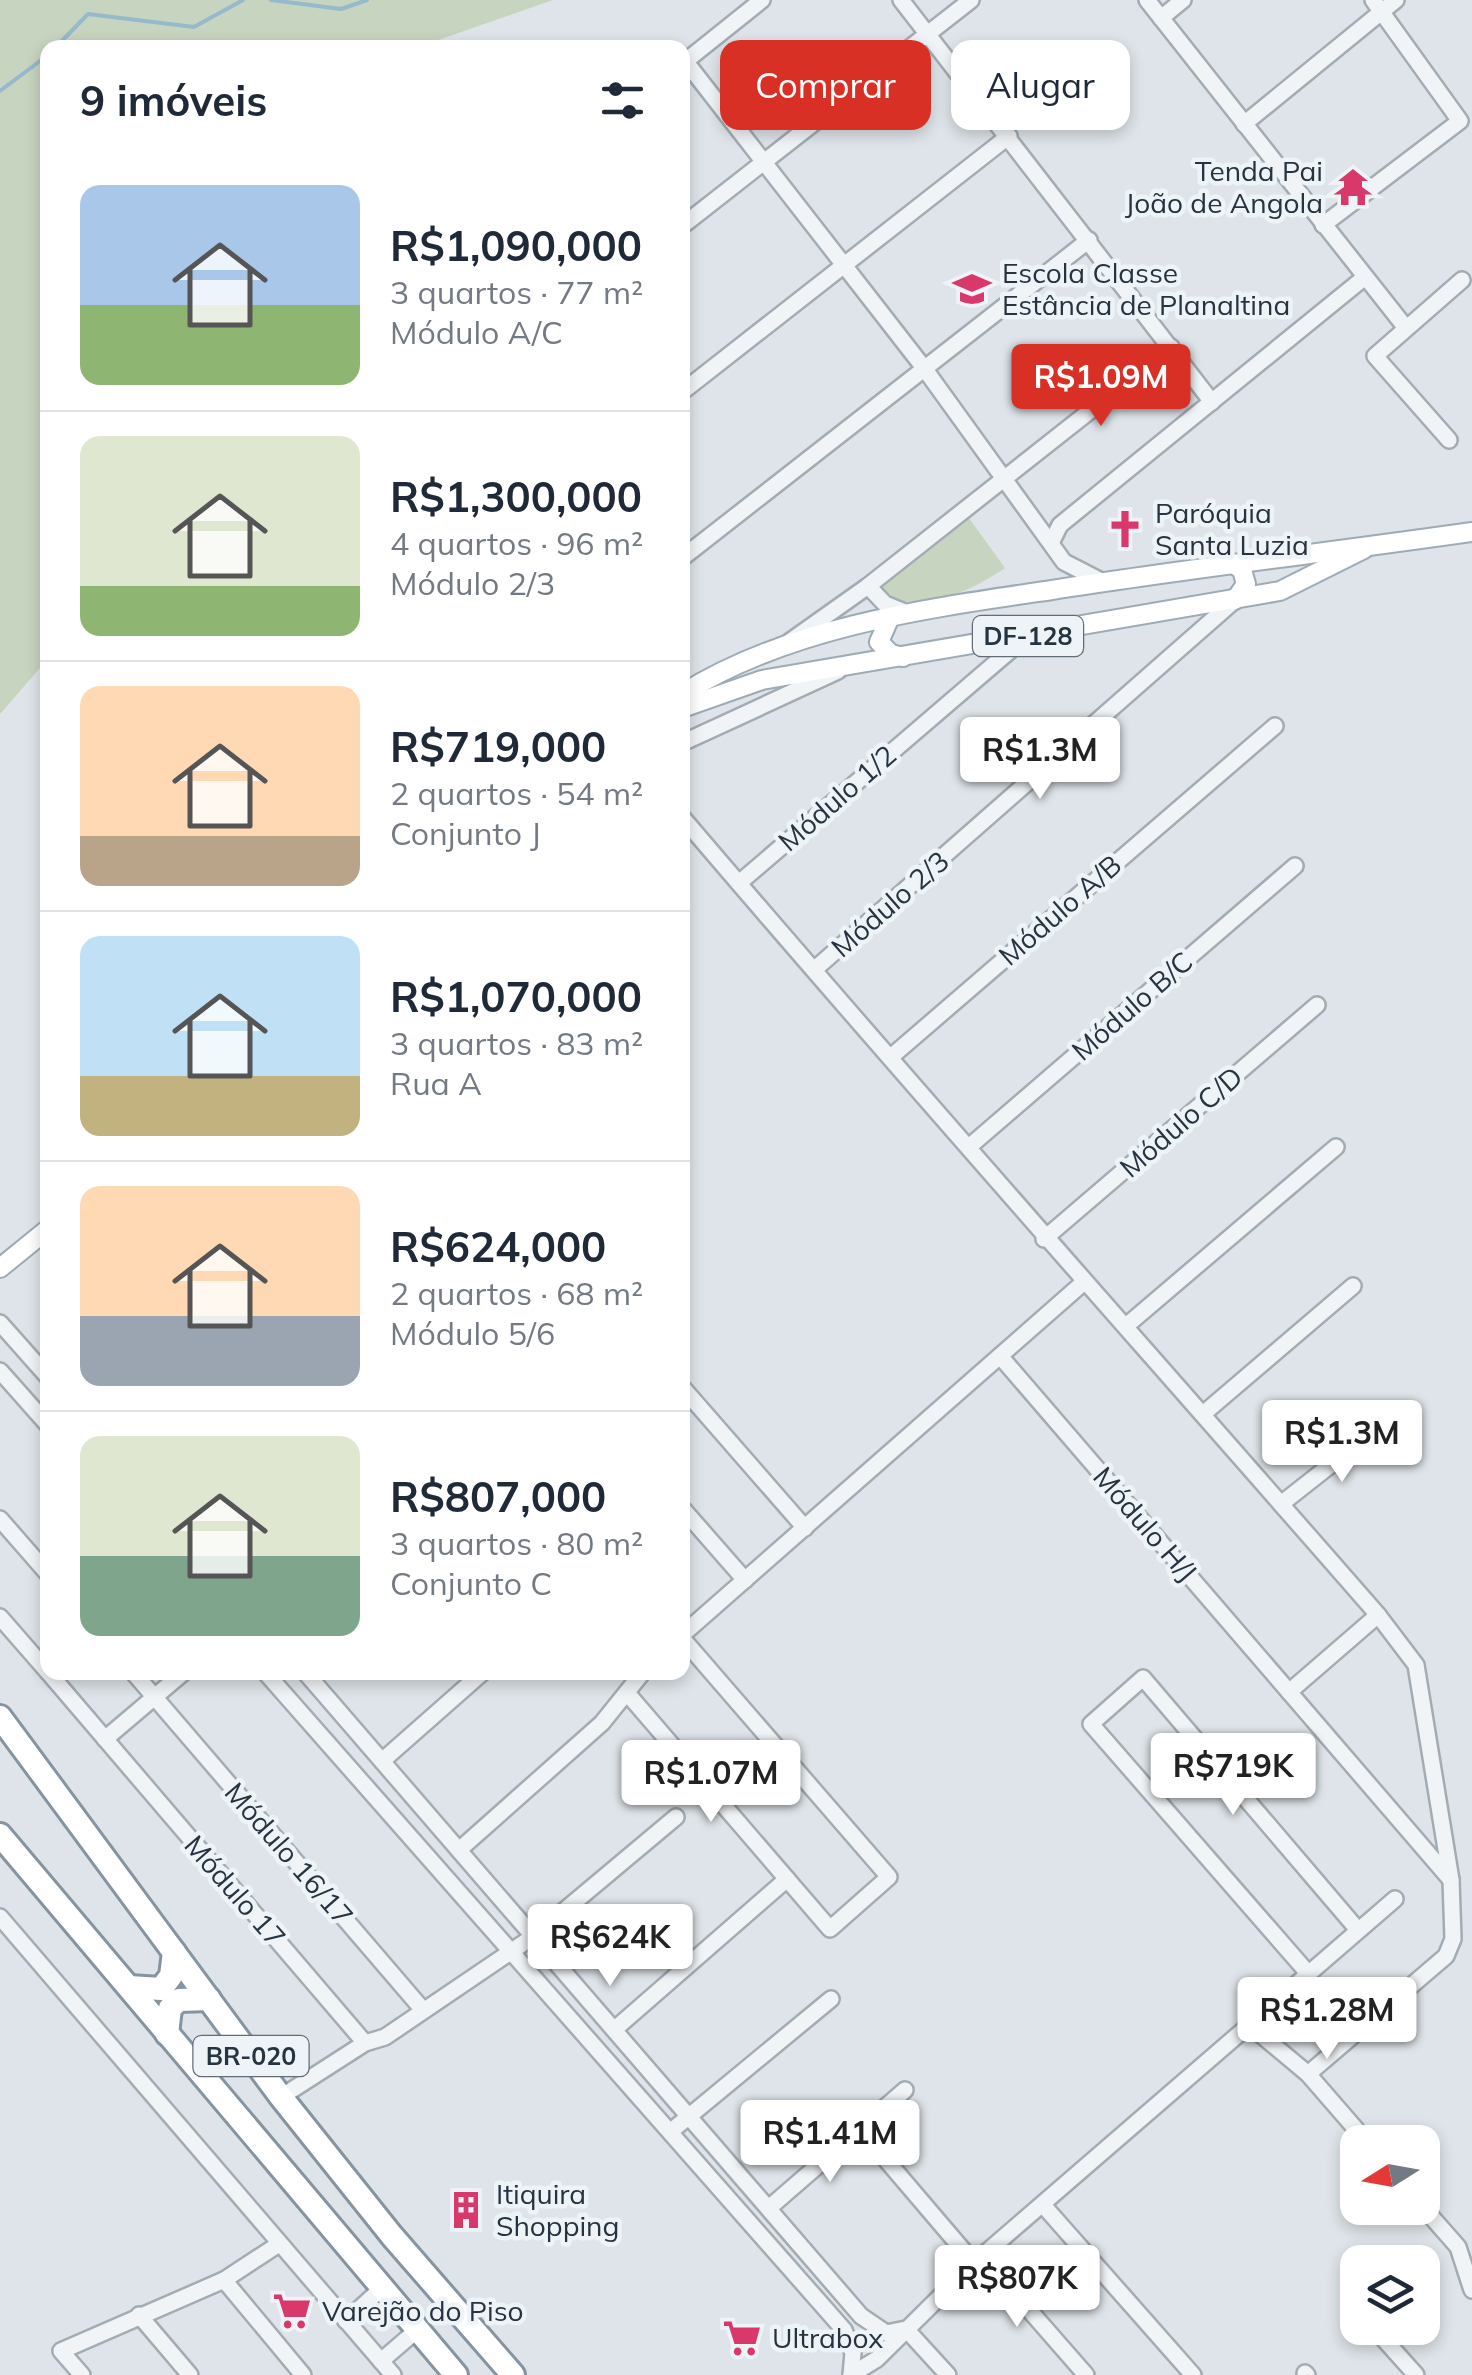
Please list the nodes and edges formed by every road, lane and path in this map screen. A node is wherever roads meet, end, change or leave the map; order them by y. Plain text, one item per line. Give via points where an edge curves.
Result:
1 (762, 0) edge
2 (901, 0) edge
3 (971, 0) edge
4 (1147, 0) edge
5 (1183, 0) edge
6 (1396, 0) edge
7 (1377, 6) edge
8 (1161, 18) junction
9 (930, 32) junction
10 (690, 58) edge
11 (690, 70) edge
12 (1244, 124) junction
13 (1009, 136) junction
14 (764, 162) junction
15 (690, 220) edge
16 (1323, 224) junction
17 (1089, 240) junction
18 (845, 266) junction
19 (1365, 278) junction
20 (1462, 280) dead end
21 (1406, 328) junction
22 (1171, 346) junction
23 (924, 368) junction
24 (690, 386) edge
25 (1212, 402) junction
26 (1449, 440) dead end
27 (1004, 476) junction
28 (1472, 532) edge
29 (1051, 543) junction
30 (1368, 546) junction
31 (690, 552) edge
32 (1064, 562) junction
33 (1232, 563) junction
34 (1103, 582) junction
35 (868, 586) junction
36 (1043, 591) junction
37 (1234, 600) junction
38 (898, 615) junction
39 (1027, 636) junction
40 (778, 650) junction
41 (903, 657) junction
42 (842, 669) junction
43 (690, 690) edge
44 (690, 705) edge
45 (1275, 726) dead end
46 (690, 739) edge
47 (690, 826) edge
48 (1295, 866) dead end
49 (738, 883) junction
50 (815, 969) junction
51 (1317, 1004) dead end
52 (892, 1056) junction
53 (970, 1146) junction
54 (1336, 1147) dead end
55 (40, 1235) edge
56 (1044, 1240) junction
57 (0, 1268) edge
58 (1084, 1282) junction
59 (1353, 1286) dead end
60 (0, 1323) edge
61 (1126, 1326) junction
62 (1000, 1356) junction
63 (40, 1368) edge
64 (3, 1380) edge
65 (40, 1391) edge
66 (690, 1396) edge
67 (27, 1402) junction
68 (1203, 1414) junction
69 (40, 1416) edge
70 (1375, 1430) dead end
71 (1281, 1504) junction
72 (690, 1517) edge
73 (0, 1520) edge
74 (804, 1528) junction
75 (40, 1565) edge
76 (745, 1580) junction
77 (1378, 1616) junction
78 (0, 1617) edge
79 (690, 1630) edge
80 (690, 1646) edge
81 (40, 1663) edge
82 (55, 1680) edge
83 (139, 1680) edge
84 (175, 1680) edge
85 (272, 1680) edge
86 (311, 1680) edge
87 (474, 1680) edge
88 (637, 1680) edge
89 (627, 1692) junction
90 (1289, 1692) junction
91 (154, 1698) junction
92 (0, 1717) edge
93 (356, 1732) junction
94 (105, 1739) junction
95 (334, 1752) junction
96 (382, 1762) junction
97 (676, 1817) dead end
98 (0, 1835) edge
99 (459, 1850) junction
100 (788, 1880) junction
101 (1451, 1880) junction
102 (1395, 1898) dead end
103 (0, 1916) edge
104 (1358, 1930) junction
105 (534, 1936) junction
106 (509, 1950) junction
107 (174, 1952) junction
108 (1307, 1972) junction
109 (129, 1987) junction
110 (210, 1999) junction
111 (831, 2000) dead end
112 (423, 2010) junction
113 (1247, 2023) junction
114 (615, 2029) junction
115 (167, 2034) junction
116 (364, 2042) junction
117 (1308, 2074) junction
118 (905, 2090) dead end
119 (281, 2098) junction
120 (691, 2116) junction
121 (1352, 2125) edge
122 (859, 2128) junction
123 (670, 2132) junction
124 (1044, 2205) junction
125 (770, 2208) junction
126 (1439, 2225) edge
127 (279, 2244) junction
128 (978, 2259) junction
129 (224, 2280) junction
130 (381, 2289) junction
131 (1472, 2290) edge
132 (139, 2315) junction
133 (346, 2321) junction
134 (906, 2328) junction
135 (417, 2330) junction
136 (1389, 2345) edge
137 (382, 2361) junction
138 (82, 2375) edge
139 (190, 2375) edge
140 (303, 2375) edge
141 (394, 2375) edge
142 (456, 2375) edge
143 (513, 2375) edge
144 (852, 2375) edge
145 (948, 2375) edge
146 (1086, 2375) edge
147 (1193, 2375) edge
148 (1416, 2375) edge

1 - 10 street
2 - 9 street
3 - 9 street
4 - 8 street
5 - 8 street
6 - 7 street
7 - 12 street
7 - 16 street via 1460,121
8 - 12 street
9 - 13 street
9 - 14 street
11 - 14 street
12 - 16 street
13 - 17 street
13 - 18 street
14 - 15 street
14 - 18 street
16 - 19 street
17 - 22 street
17 - 23 street
18 - 23 street
18 - 24 street
19 - 21 street
19 - 25 street
20 - 21 street
21 - 26 street via 1375,356
22 - 25 street
22 - 27 street
23 - 27 street
23 - 31 street
25 - 29 street via 1060,525
27 - 29 street
27 - 35 street
28 - 30 main road, DF-128 / DF-128
29 - 32 street
30 - 33 main road, DF-128 / DF-128
30 - 37 main road, DF-128 / DF-128 via 1290,588
32 - 34 street
32 - 36 street
33 - 34 main road, DF-128 / DF-128
33 - 37 main road via 1246,584
34 - 36 main road, DF-128 / DF-128
35 - 38 street
35 - 40 street
36 - 38 main road, DF-128 / DF-128
37 - 39 main road, DF-128 / DF-128
37 - 50 street, Módulo 2/3
38 - 40 main road, DF-128 / DF-128
38 - 41 main road via 879,632 879,642
39 - 41 main road, DF-128 / DF-128
39 - 49 street, Módulo 1/2
40 - 43 main road, DF-128 / DF-128
41 - 42 main road, DF-128 / DF-128
42 - 44 main road, DF-128 / DF-128 via 762,680
42 - 46 street
45 - 52 street, Módulo A/B
47 - 49 street
48 - 53 street, Módulo B/C
49 - 50 street
50 - 52 street
51 - 56 street, Módulo C/D
52 - 53 street
53 - 56 street
54 - 61 street
55 - 57 main road
56 - 58 street
58 - 61 street
58 - 62 street
59 - 68 street
60 - 63 street
61 - 68 street
62 - 74 street
62 - 90 street, Módulo H/J
64 - 67 street
65 - 67 street
66 - 74 street
67 - 69 street
68 - 71 street
70 - 71 street
71 - 77 street
72 - 76 street
73 - 75 street
74 - 76 street
76 - 79 street
77 - 90 street
77 - 101 street via 1416,1665
78 - 81 street, Módulo 17
80 - 100 street via 889,1876 830,1929
82 - 94 street, Módulo 17
83 - 91 street, Módulo 16/17
84 - 91 street
85 - 95 street
86 - 93 street
87 - 96 street
88 - 89 street
89 - 99 street via 602,1723
89 - 100 street
90 - 101 street, Módulo H/J
91 - 94 street
91 - 112 street, Módulo 16/17
92 - 107 highway, BR-020
93 - 95 street
93 - 96 street
94 - 116 street, Módulo 17
95 - 106 street
96 - 99 street
97 - 105 street
98 - 109 highway, BR-020
99 - 105 street
100 - 114 street
101 - 117 street via 1453,1939 1446,1956
102 - 104 street
103 - 127 street
104 - 108 street
104 - 108 street via 1143,1678 1091,1724
105 - 106 street
105 - 114 street
106 - 112 street
106 - 123 street
107 - 109 highway via 161,1989
107 - 110 highway, BR-020
108 - 113 street
109 - 115 highway, BR-020
110 - 115 highway via 179,2000 170,2008
110 - 119 highway, BR-020
111 - 120 street
112 - 116 street via 385,2038
113 - 117 street
113 - 124 street
114 - 120 street
115 - 130 highway, BR-020
116 - 119 street
117 - 121 street
118 - 122 street
119 - 143 highway, BR-020
120 - 123 street
120 - 125 street
122 - 125 street
122 - 128 street
123 - 144 street via 844,2330
124 - 128 street
124 - 147 street
125 - 134 street via 875,2329
126 - 131 street via 1458,2247
127 - 129 street
127 - 133 street
128 - 134 street
128 - 146 street
129 - 132 street
129 - 140 street
130 - 133 street
130 - 135 highway, BR-020
132 - 138 street via 61,2351
132 - 139 street
133 - 137 street
134 - 144 street
134 - 145 street
135 - 137 street
135 - 142 highway, BR-020
136 - 148 street
137 - 141 street

